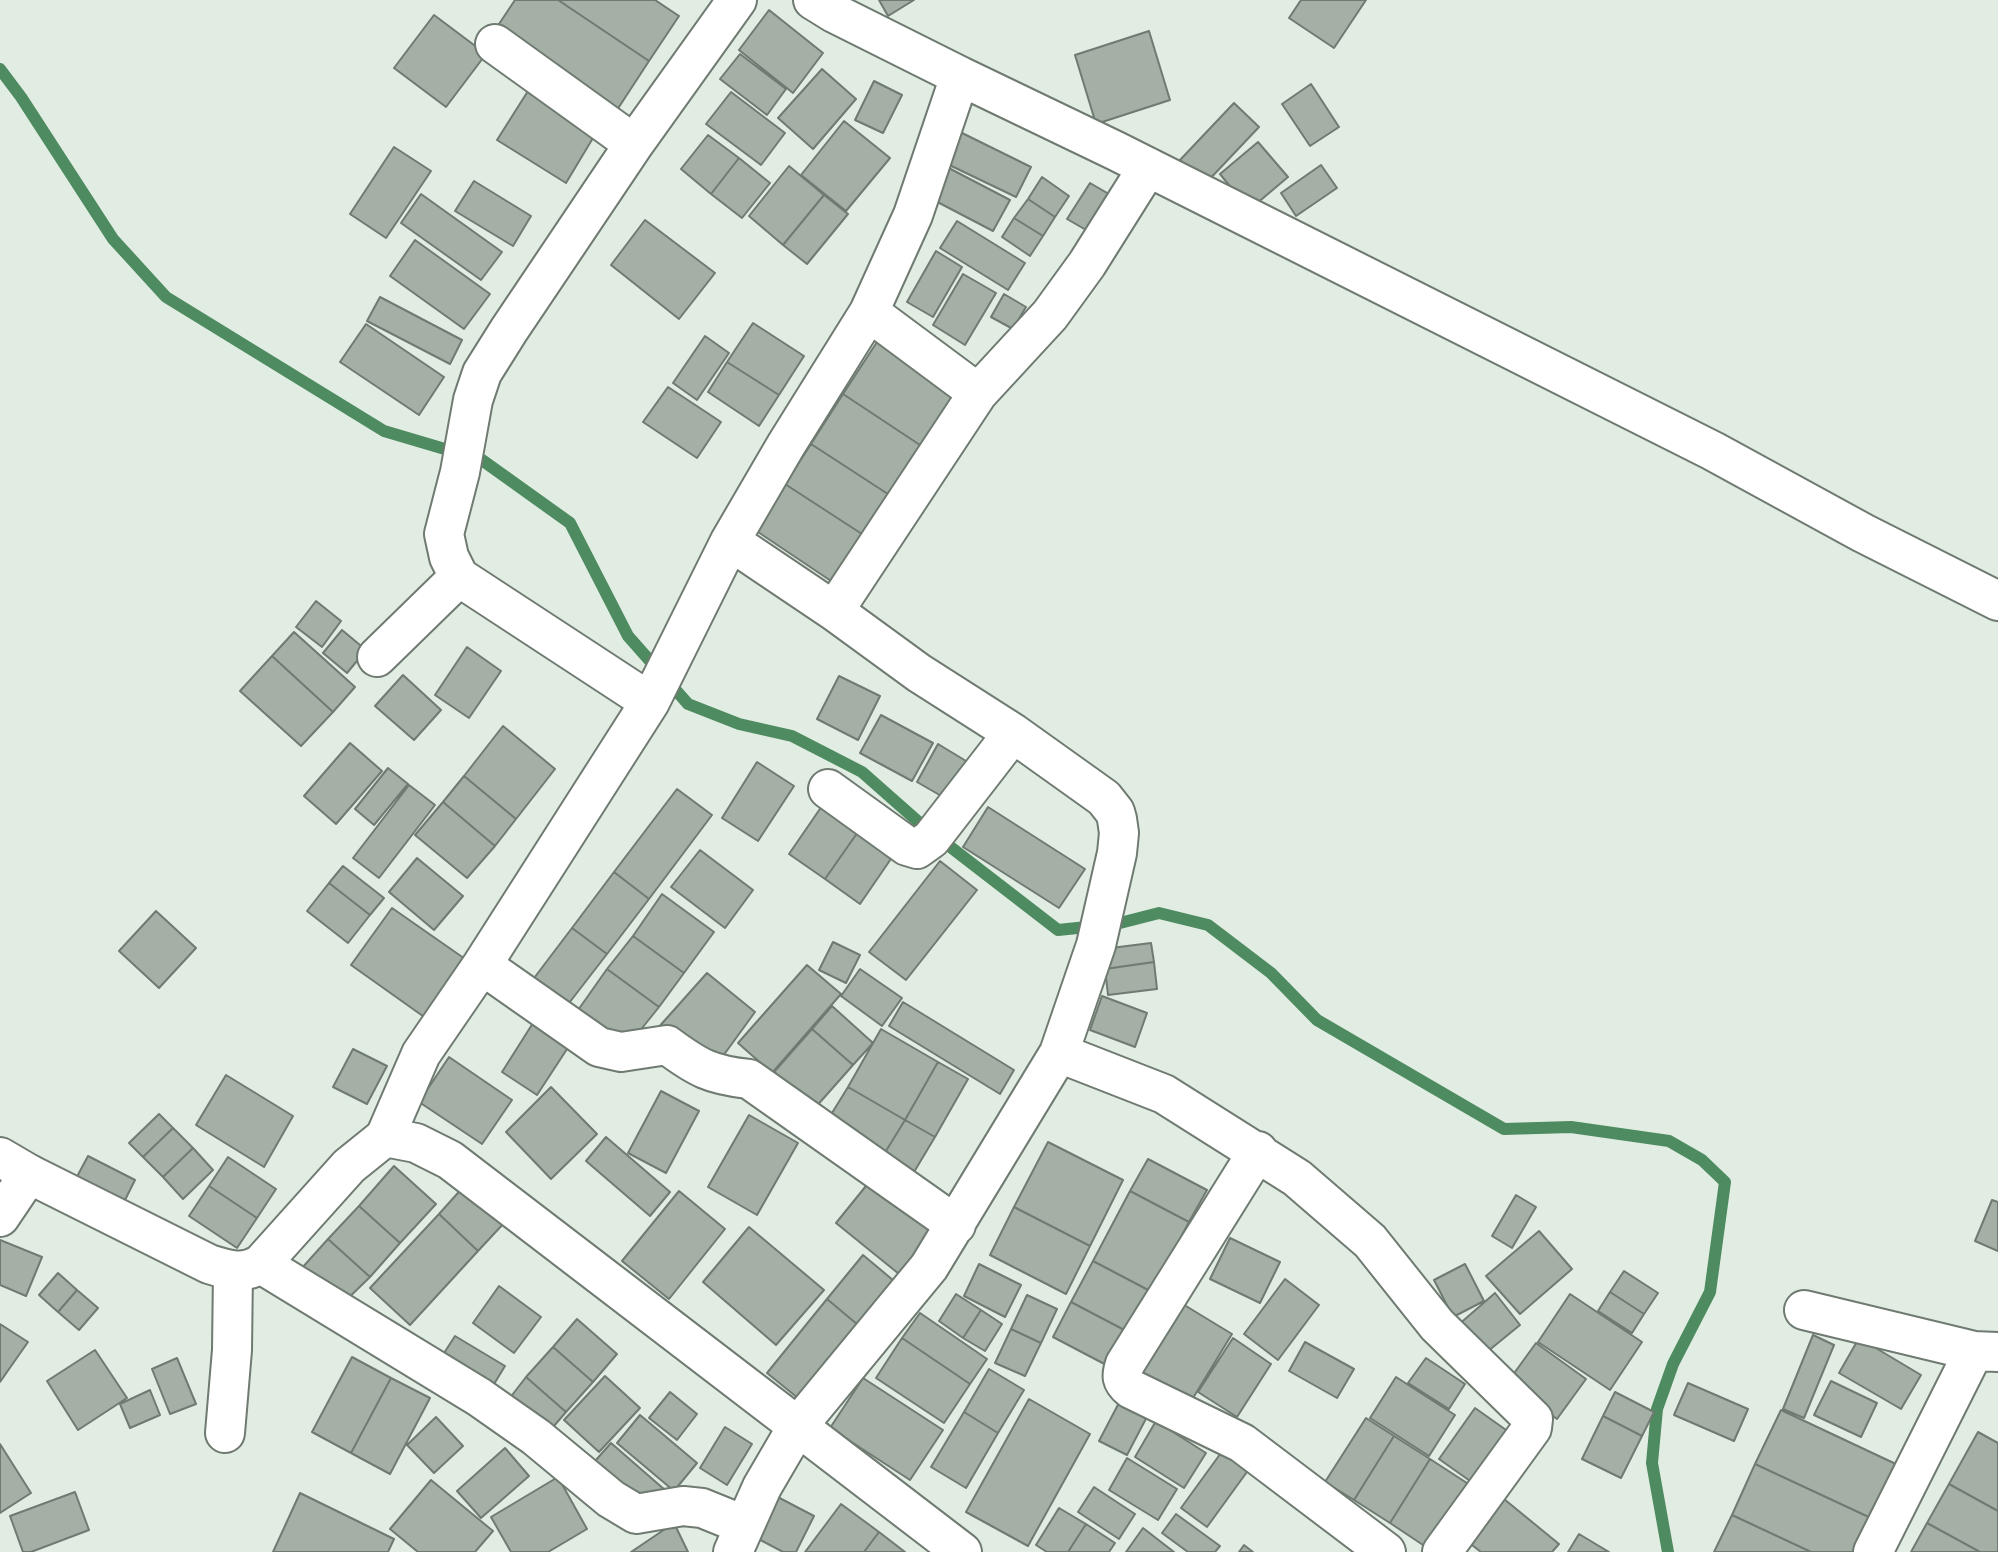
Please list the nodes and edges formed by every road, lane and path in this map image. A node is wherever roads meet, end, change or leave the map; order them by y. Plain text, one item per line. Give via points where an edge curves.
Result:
1 (737, 0) edge
2 (813, 0) edge
3 (495, 44) dead end
4 (960, 76) junction
5 (634, 144) junction
6 (1148, 167) junction
7 (869, 312) junction
8 (978, 393) junction
9 (730, 541) junction
10 (459, 577) junction
11 (1998, 601) edge
12 (834, 611) junction
13 (377, 657) dead end
14 (653, 697) junction
15 (1013, 733) junction
16 (828, 789) dead end
17 (482, 965) junction
18 (1059, 1053) junction
19 (385, 1138) junction
20 (1258, 1151) junction
21 (14, 1166) edge
22 (0, 1217) edge
23 (956, 1225) junction
24 (247, 1267) junction
25 (1804, 1310) dead end
26 (1986, 1352) edge
27 (797, 1427) junction
28 (225, 1433) dead end
29 (738, 1539) edge
30 (962, 1552) edge
31 (1387, 1552) edge
32 (1442, 1552) edge
33 (1872, 1552) edge

1 - 5 street
2 - 4 street
3 - 5 street
4 - 6 street
4 - 7 street via 912,215
5 - 10 street via 482,373 444,534
6 - 8 street via 1050,314
6 - 11 street via 1713,451
7 - 8 street
7 - 9 street
8 - 12 street
9 - 12 street
9 - 14 street
10 - 13 street
10 - 14 street
12 - 15 street
14 - 17 street
15 - 16 street via 936,833 917,849
15 - 18 street via 1104,797 1115,811 1119,833 1096,945
17 - 19 street via 421,1054
17 - 23 street via 599,1047 621,1052 667,1045 719,1076 749,1079
18 - 20 street via 1164,1094
18 - 23 street
19 - 24 street via 349,1166
19 - 27 street via 416,1143 450,1160
20 - 31 street via 1121,1376 1131,1389 1242,1443
20 - 32 street via 1370,1241 1437,1325 1533,1419 1532,1428
21 - 22 street
21 - 24 street via 209,1264
23 - 27 street via 929,1266
24 - 28 street via 232,1350
24 - 29 street via 414,1355 536,1437 636,1514 683,1506 702,1508
25 - 26 street
26 - 33 street
27 - 29 street
27 - 30 street

